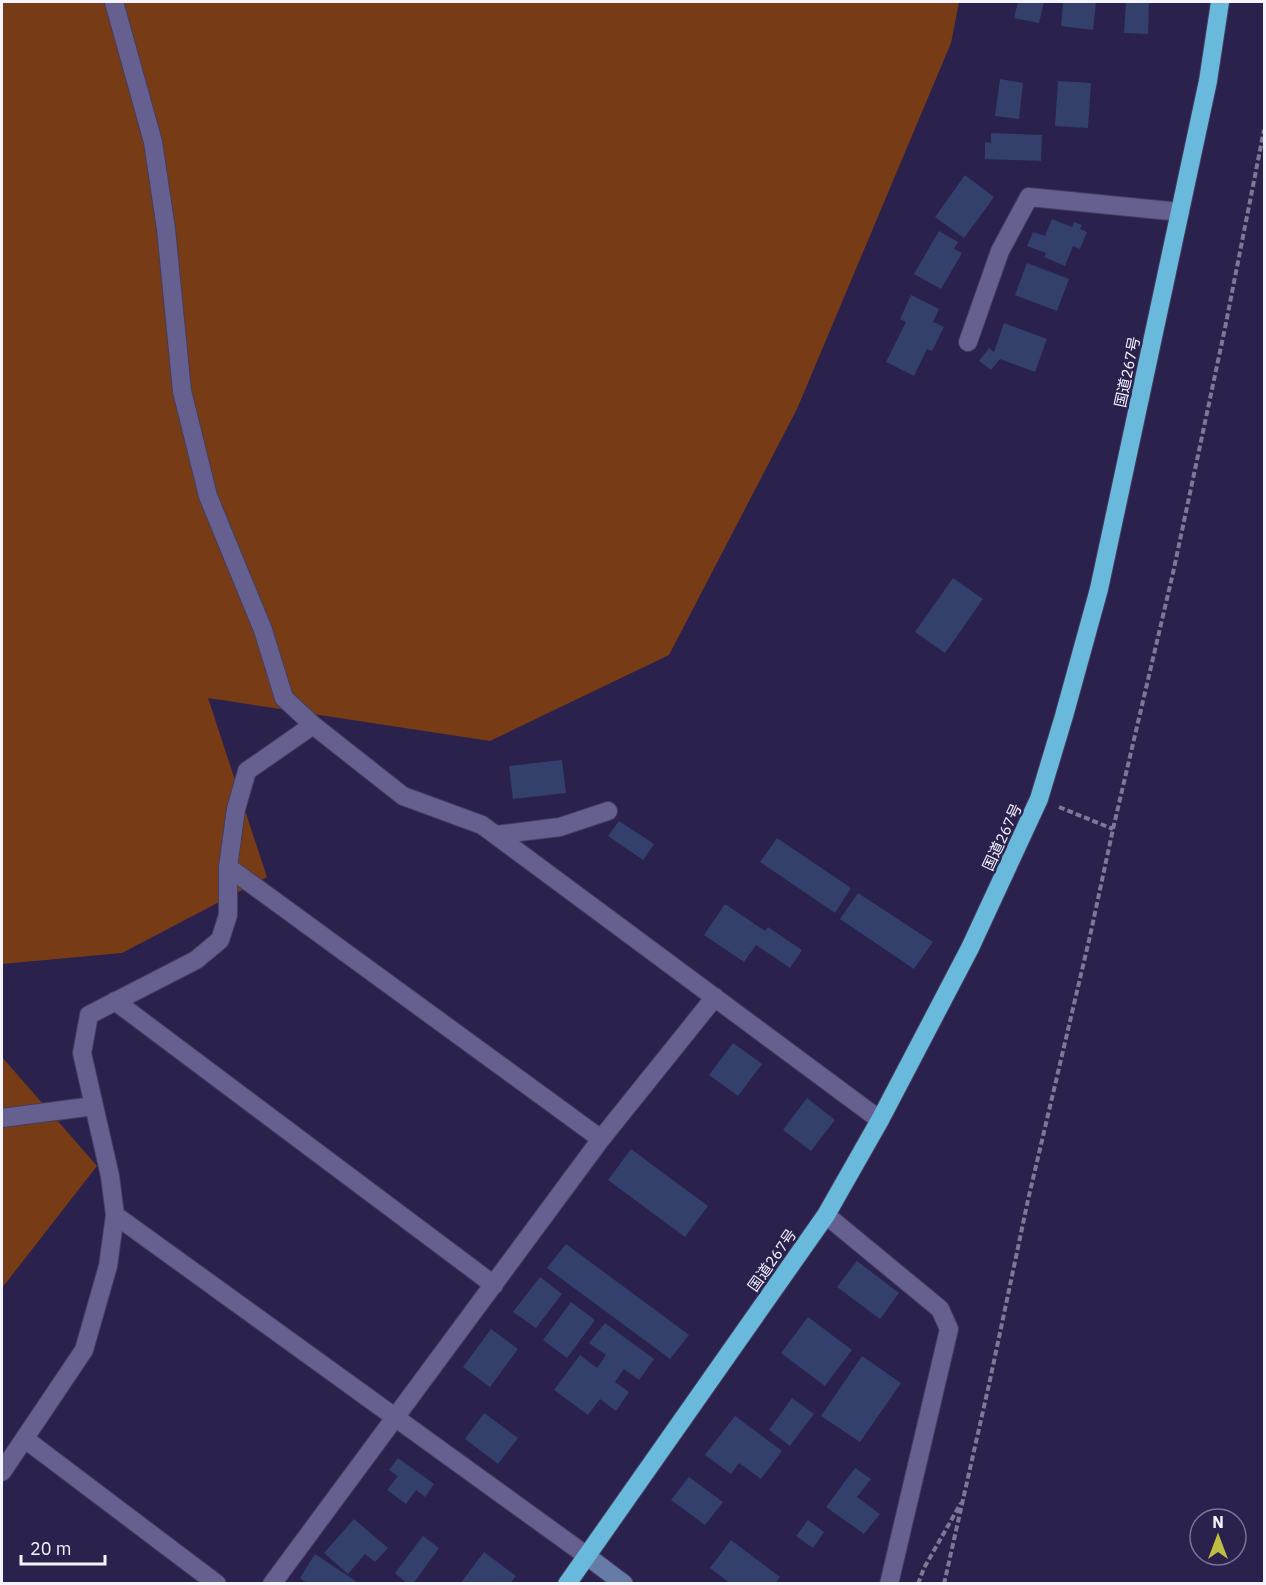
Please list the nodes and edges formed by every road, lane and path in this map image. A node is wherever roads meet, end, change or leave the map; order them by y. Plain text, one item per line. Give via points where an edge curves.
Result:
1 (114, 2) edge
2 (1220, 2) edge
3 (1264, 130) edge
4 (1179, 212) junction
5 (968, 342) dead end
6 (313, 725) junction
7 (1039, 799) junction
8 (609, 811) dead end
9 (1113, 830) junction
10 (496, 836) junction
11 (228, 867) junction
12 (715, 997) junction
13 (115, 1001) junction
14 (94, 1106) junction
15 (2, 1118) edge
16 (880, 1120) junction
17 (601, 1139) junction
18 (115, 1215) junction
19 (826, 1215) junction
20 (494, 1285) junction
21 (395, 1418) junction
22 (25, 1439) junction
23 (2, 1472) edge
24 (964, 1497) junction
25 (587, 1556) junction
26 (217, 1584) edge
27 (272, 1584) edge
28 (567, 1584) edge
29 (624, 1584) edge
30 (889, 1584) edge
31 (918, 1584) edge
32 (944, 1584) edge

1 - 6 street via 153,142 182,391 208,496 263,630 284,698
2 - 4 highway, 国道267号 via 1208,81
3 - 9 path via 1173,573
4 - 5 street via 1029,197 1000,250
4 - 7 highway, 国道267号 via 1099,588
6 - 10 street via 403,796 482,825
6 - 11 street via 247,771 236,810
7 - 9 path
7 - 16 highway, 国道267号 via 970,948
8 - 10 street via 560,827
9 - 24 path
10 - 12 street
11 - 13 street via 228,915 220,940 196,960
11 - 17 street
12 - 16 street
12 - 17 street
13 - 14 street via 89,1015 82,1053
13 - 20 street
14 - 15 street
14 - 18 street
16 - 19 highway, 国道267号
17 - 20 street
18 - 21 street
18 - 22 street via 108,1266 84,1350
19 - 25 highway, 国道267号
19 - 30 street via 940,1310 949,1329
20 - 21 street
21 - 25 street
21 - 27 street
22 - 23 street
22 - 26 street
24 - 31 path
24 - 32 path
25 - 28 highway, 国道267号
25 - 29 street

